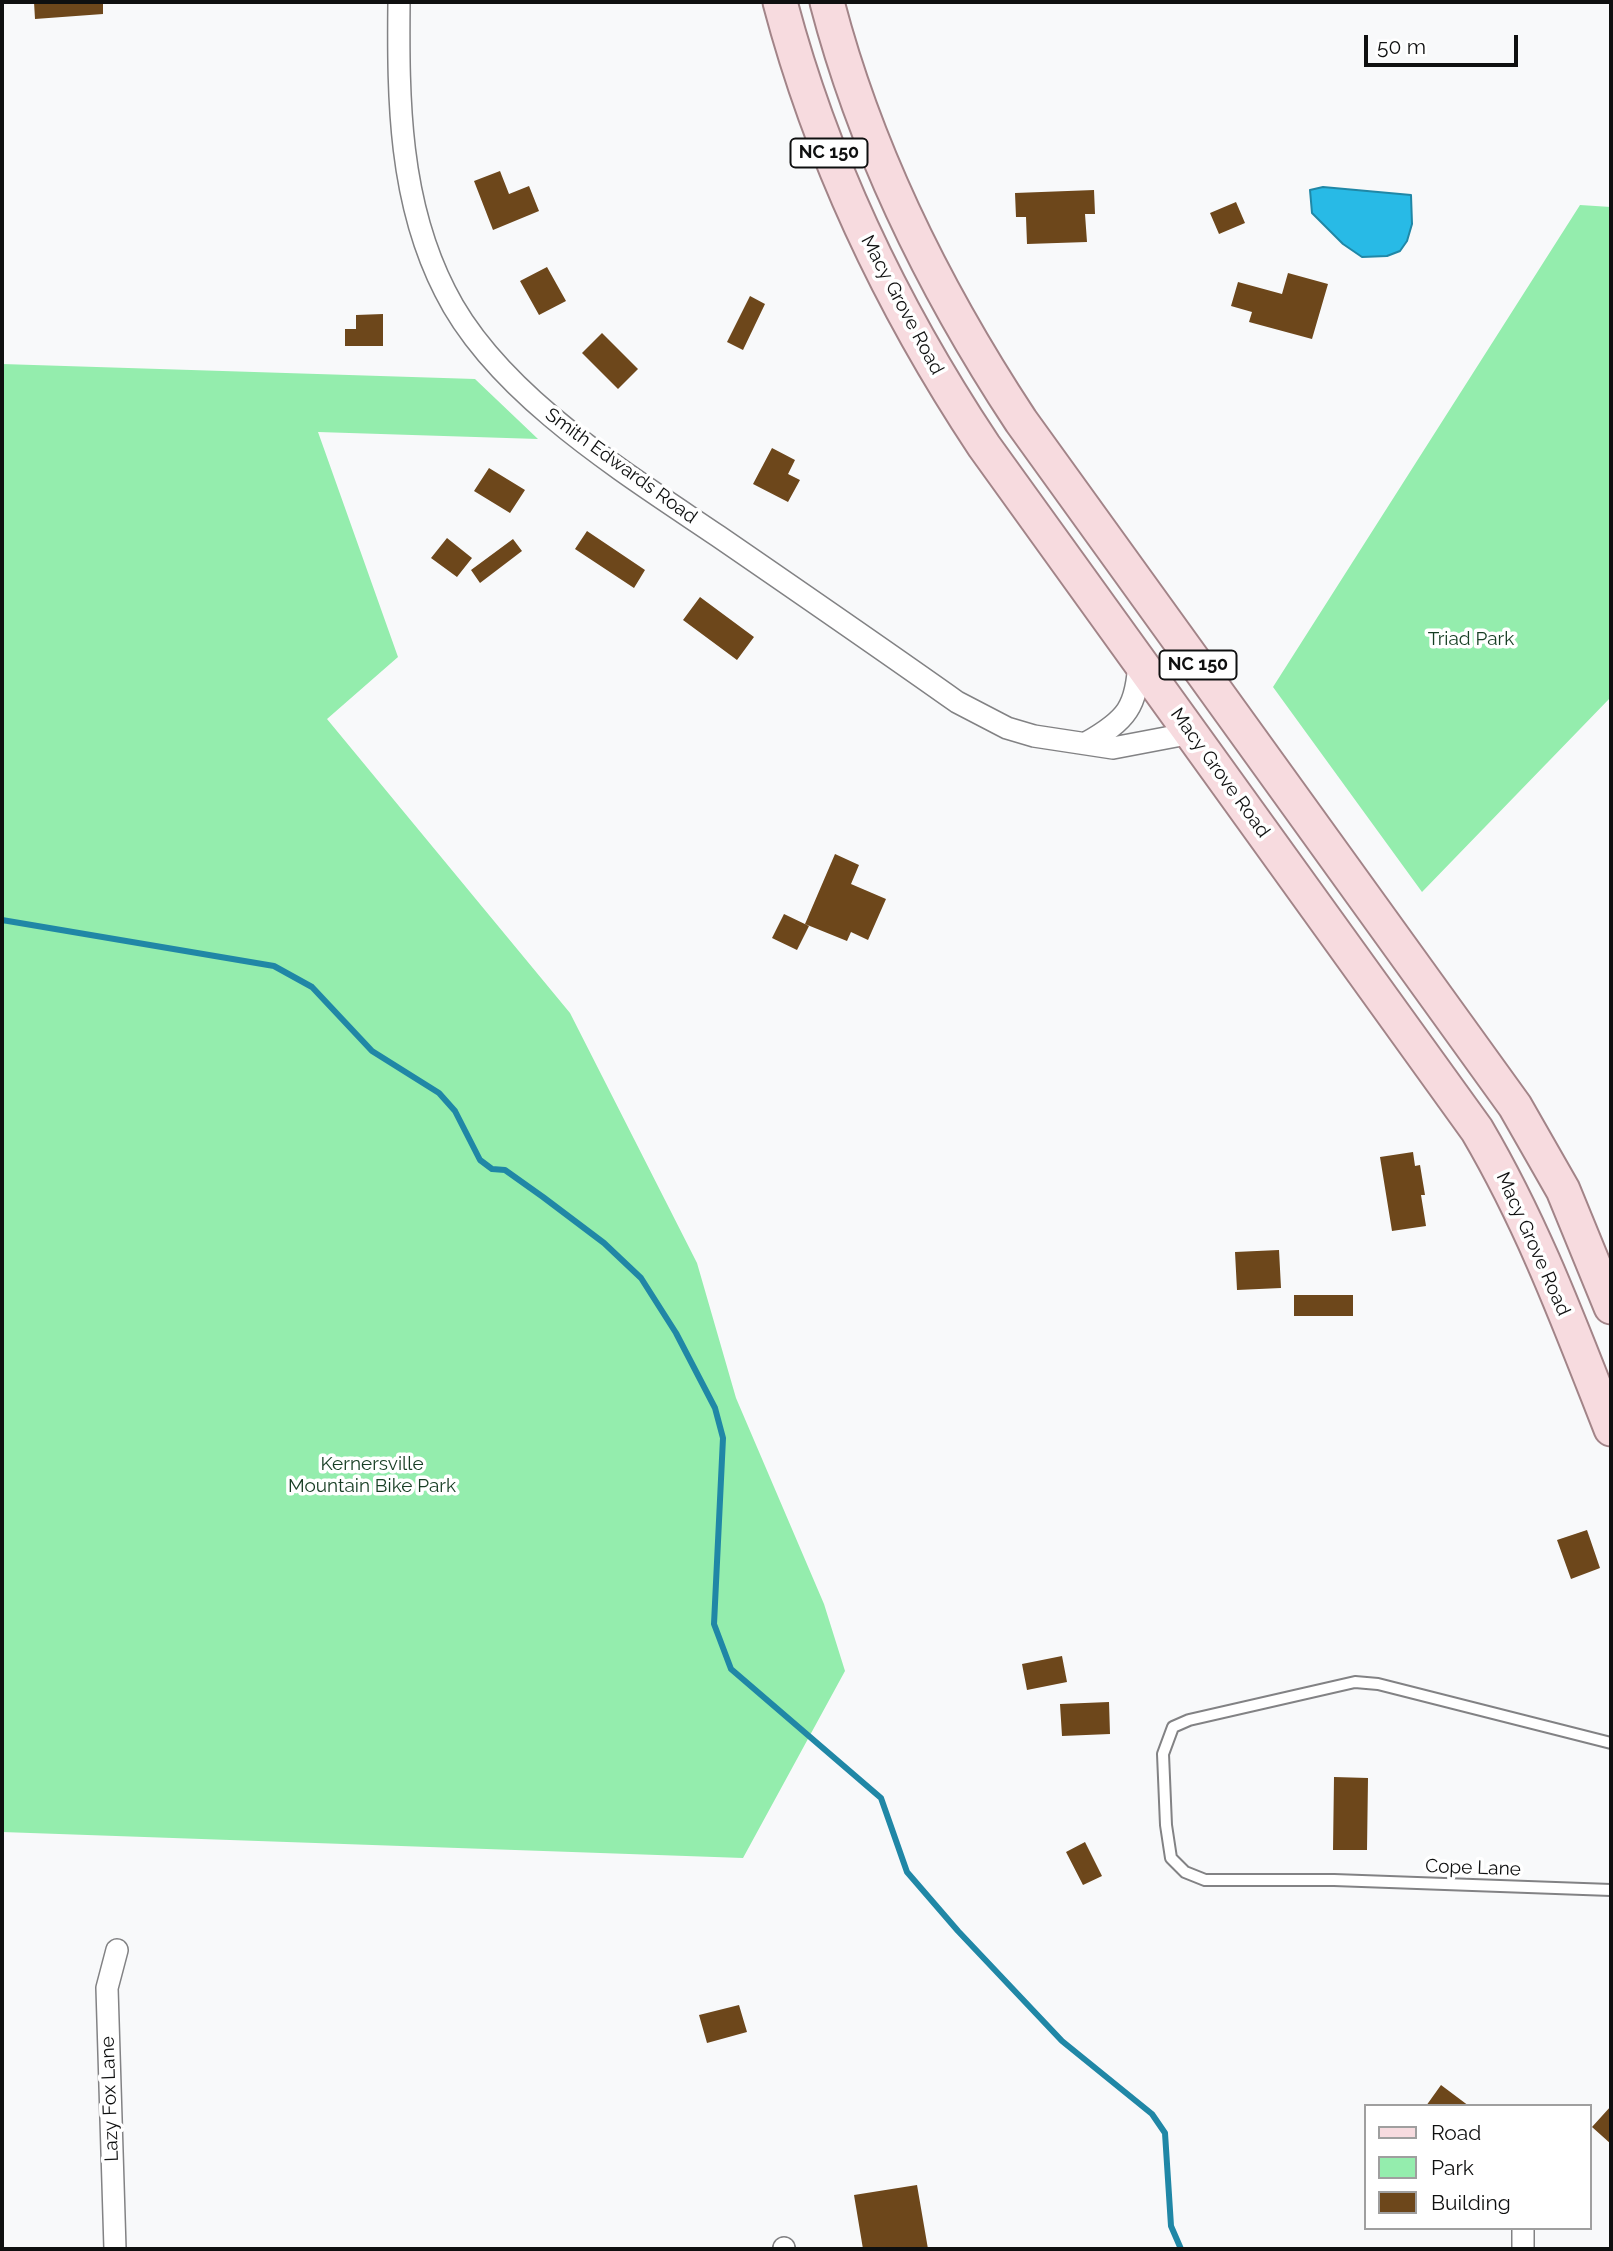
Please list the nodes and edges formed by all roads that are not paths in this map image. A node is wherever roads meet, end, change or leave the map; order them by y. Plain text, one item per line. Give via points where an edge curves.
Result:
1 (399, 2) edge
2 (780, 2) edge
3 (827, 2) edge
4 (984, 446) junction
5 (1139, 660) junction
6 (1208, 678) junction
7 (1192, 733) junction
8 (1086, 743) junction
9 (1562, 1305) junction
10 (1611, 1307) edge
11 (1611, 1367) edge
12 (1611, 1429) edge
13 (1611, 1743) edge
14 (1611, 1890) edge
15 (117, 1950) dead end
16 (1522, 2230) edge
17 (115, 2249) edge
18 (1523, 2249) edge

1 - 8 street, Smith Edwards Road via 403,148 418,222 445,292 509,378 568,429 650,489 957,702 1007,728
2 - 4 main road, Macy Grove Road / NC 150 via 824,138 867,241 921,345
3 - 6 main road, NC 150 via 886,173 960,323 1021,421
4 - 5 main road, Macy Grove Road / NC 150
4 - 6 main road via 1171,666 1185,678
5 - 7 main road, Macy Grove Road / NC 150
5 - 8 street via 1130,709 1110,730
6 - 10 main road, NC 150 via 1516,1106 1563,1191
7 - 8 street, Smith Edwards Road via 1113,748
7 - 9 main road, Macy Grove Road / NC 150 via 1477,1130 1522,1210
9 - 11 main road via 1589,1314
9 - 12 main road, Macy Grove Road / NC 150
13 - 14 lane, Cope Lane via 1378,1684 1354,1682 1189,1720 1173,1727 1163,1754 1171,1858 1185,1872 1205,1880
15 - 17 street, Lazy Fox Lane via 107,1988
16 - 18 street

